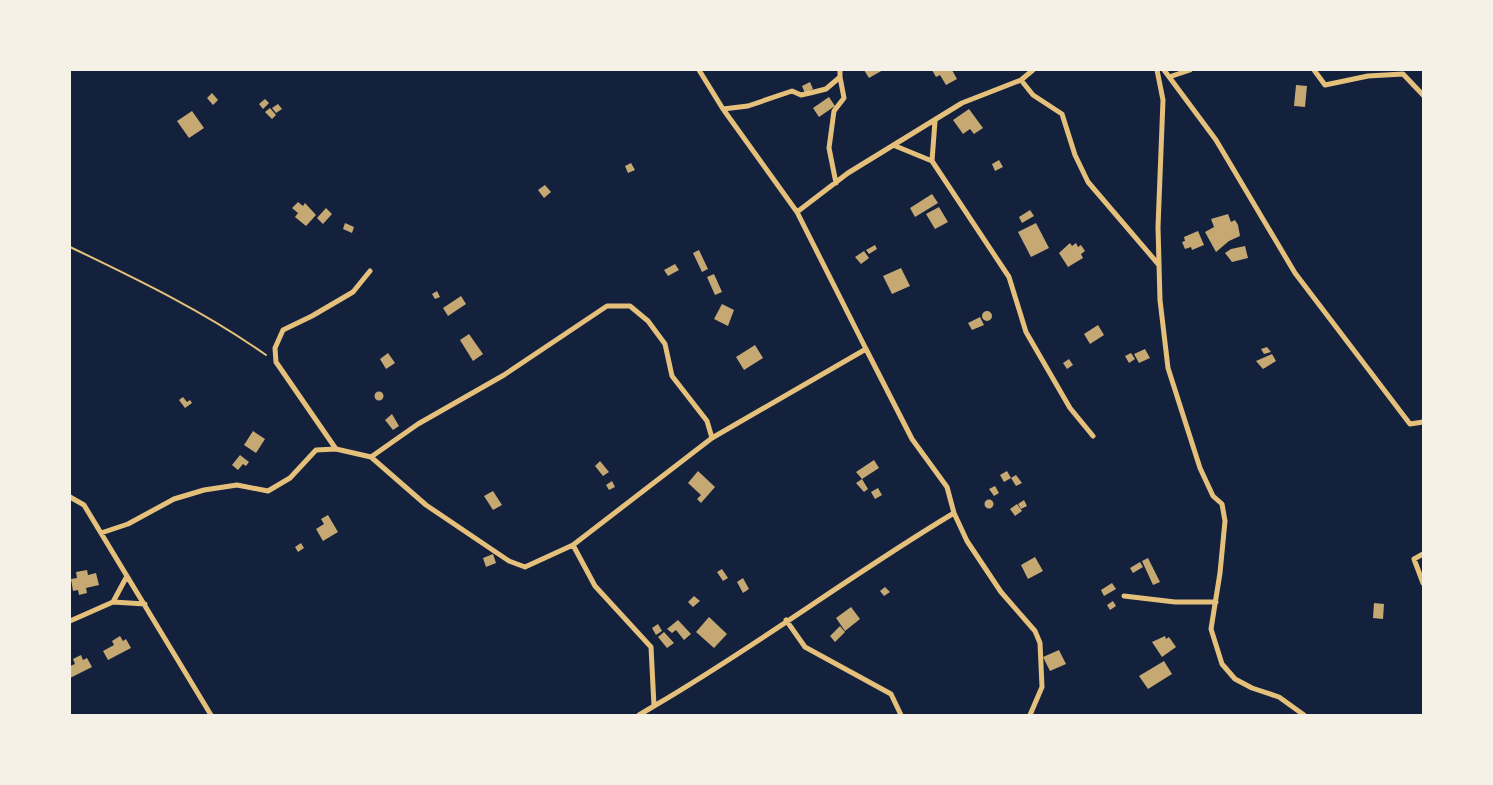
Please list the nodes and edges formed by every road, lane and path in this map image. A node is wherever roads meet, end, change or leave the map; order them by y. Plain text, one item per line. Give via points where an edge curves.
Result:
1 (699, 70) edge
2 (840, 70) edge
3 (1033, 70) edge
4 (1157, 70) edge
5 (1164, 70) edge
6 (1190, 70) edge
7 (1314, 70) edge
8 (1169, 77) junction
9 (840, 78) junction
10 (1021, 80) junction
11 (1423, 95) edge
12 (723, 110) junction
13 (935, 121) junction
14 (894, 145) junction
15 (932, 161) junction
16 (836, 183) junction
17 (797, 212) junction
18 (70, 247) edge
19 (1159, 265) junction
20 (370, 271) dead end
21 (866, 349) junction
22 (276, 362) junction
23 (1423, 422) edge
24 (1093, 436) dead end
25 (712, 438) junction
26 (336, 449) junction
27 (371, 457) junction
28 (70, 497) edge
29 (954, 513) junction
30 (101, 533) junction
31 (573, 545) junction
32 (1423, 554) edge
33 (127, 576) junction
34 (1423, 583) edge
35 (1124, 596) dead end
36 (113, 602) junction
37 (1216, 602) junction
38 (145, 604) junction
39 (786, 620) junction
40 (70, 621) edge
41 (654, 706) junction
42 (211, 715) edge
43 (639, 715) edge
44 (901, 715) edge
45 (1030, 715) edge
46 (1304, 715) edge

1 - 12 street
2 - 9 street
3 - 10 street
4 - 19 street via 1162,100
5 - 8 street
6 - 8 street
7 - 11 street via 1325,85 1368,76 1404,74
8 - 23 street via 1216,140 1295,272 1410,424
9 - 12 street via 826,89 801,95 792,91 748,106
9 - 16 street via 844,98 834,111 830,148
10 - 13 street via 962,102
10 - 19 street via 1033,95 1062,114 1088,182
12 - 17 street
13 - 14 street
13 - 15 street
14 - 15 street
14 - 16 street
15 - 24 street via 1009,277 1026,332 1070,408
16 - 17 street
17 - 21 street
18 - 22 path via 144,282 247,341
19 - 37 street via 1168,368 1200,468 1213,496 1222,504 1224,514
20 - 22 street via 353,292 283,330 275,348
21 - 25 street
21 - 29 street via 912,439 947,486
22 - 26 street
25 - 27 street via 707,421 672,376 665,344 648,321 630,306 607,306 504,375 418,424
25 - 31 street
26 - 27 street
26 - 30 street via 316,450 290,478 268,491 237,485 204,490 174,499 128,524
27 - 31 street via 426,505 510,560 525,566
28 - 30 street via 84,506
29 - 39 street
29 - 45 street via 967,542 1001,592 1035,631 1040,643 1042,687
30 - 33 street
31 - 41 street via 595,586 651,646
32 - 34 street via 1414,559
33 - 36 street
33 - 38 street
35 - 37 street via 1175,602
36 - 38 street
36 - 40 street
37 - 46 street via 1211,629 1222,664 1235,679 1279,697
38 - 42 street
39 - 41 street via 719,668
39 - 44 street via 805,647 891,694
41 - 43 street

